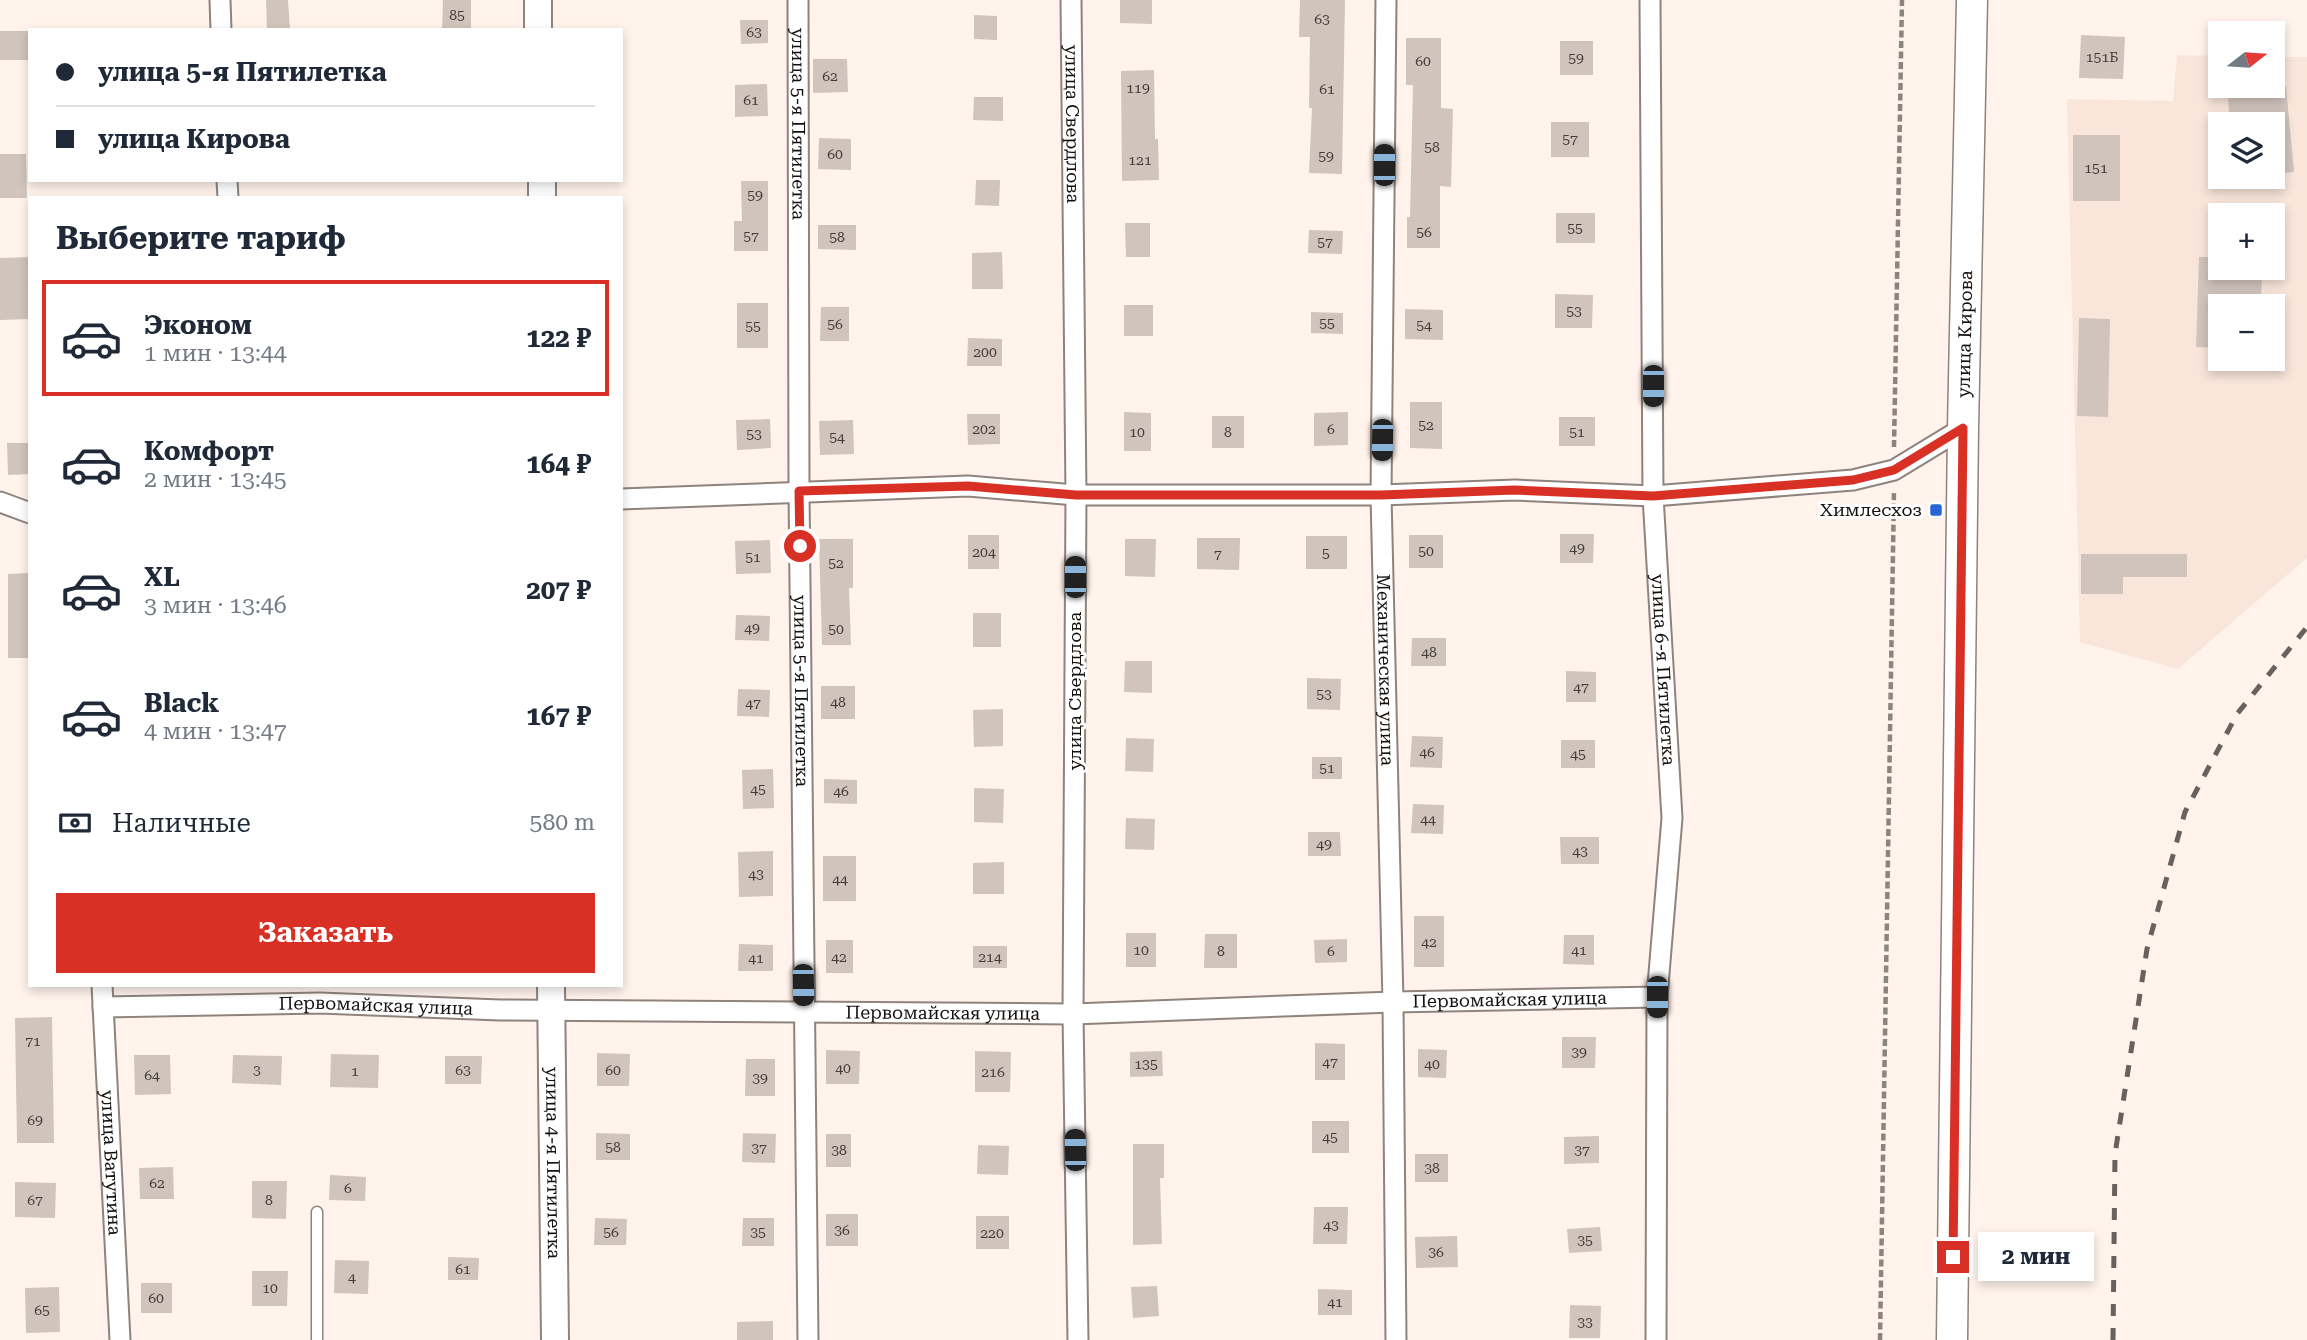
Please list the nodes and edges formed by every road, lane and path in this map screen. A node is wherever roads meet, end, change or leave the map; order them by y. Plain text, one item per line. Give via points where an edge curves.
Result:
1 (220, 0) edge
2 (538, 0) edge
3 (797, 0) edge
4 (1071, 0) edge
5 (1386, 0) edge
6 (1650, 0) edge
7 (1902, 0) edge
8 (1972, 0) edge
9 (221, 28) edge
10 (538, 28) edge
11 (1963, 428) junction
12 (1894, 470) junction
13 (799, 491) junction
14 (1076, 495) junction
15 (1381, 495) junction
16 (1653, 496) junction
17 (623, 499) edge
18 (0, 502) edge
19 (28, 512) edge
20 (102, 987) edge
21 (551, 997) edge
22 (1657, 997) junction
23 (1393, 1002) junction
24 (103, 1007) junction
25 (804, 1013) junction
26 (1073, 1014) junction
27 (317, 1212) dead end
28 (120, 1340) edge
29 (317, 1340) edge
30 (555, 1340) edge
31 (807, 1340) edge
32 (1078, 1340) edge
33 (1396, 1340) edge
34 (1656, 1340) edge
35 (1880, 1340) edge
36 (1952, 1340) edge

1 - 9 street
2 - 10 street
3 - 13 street, улица 5-я Пятилетка
4 - 14 street, улица Свердлова
5 - 15 street, Механическая улица
6 - 16 street, улица 6-я Пятилетка
7 - 12 path
8 - 11 main road, улица Кирова
11 - 12 street
11 - 36 main road, улица Кирова
12 - 16 street via 1853,480
12 - 35 path
13 - 14 street via 968,486
13 - 17 street
13 - 25 street, улица 5-я Пятилетка
14 - 15 street
14 - 26 street, улица Свердлова
15 - 16 street via 1515,490
15 - 23 street, Механическая улица
16 - 22 street, улица 6-я Пятилетка via 1672,818
18 - 19 street
20 - 24 street, улица Ватутина
21 - 24 street, Первомайская улица via 500,1010 320,1003
21 - 25 street, Первомайская улица
21 - 30 street, улица 4-я Пятилетка
22 - 23 street, Первомайская улица
22 - 34 street, улица 6-я Пятилетка
23 - 26 street, Первомайская улица
23 - 33 street, Механическая улица
24 - 28 street, улица Ватутина
25 - 26 street, Первомайская улица
25 - 31 street, улица 5-я Пятилетка
26 - 32 street, улица Свердлова
27 - 29 lane

